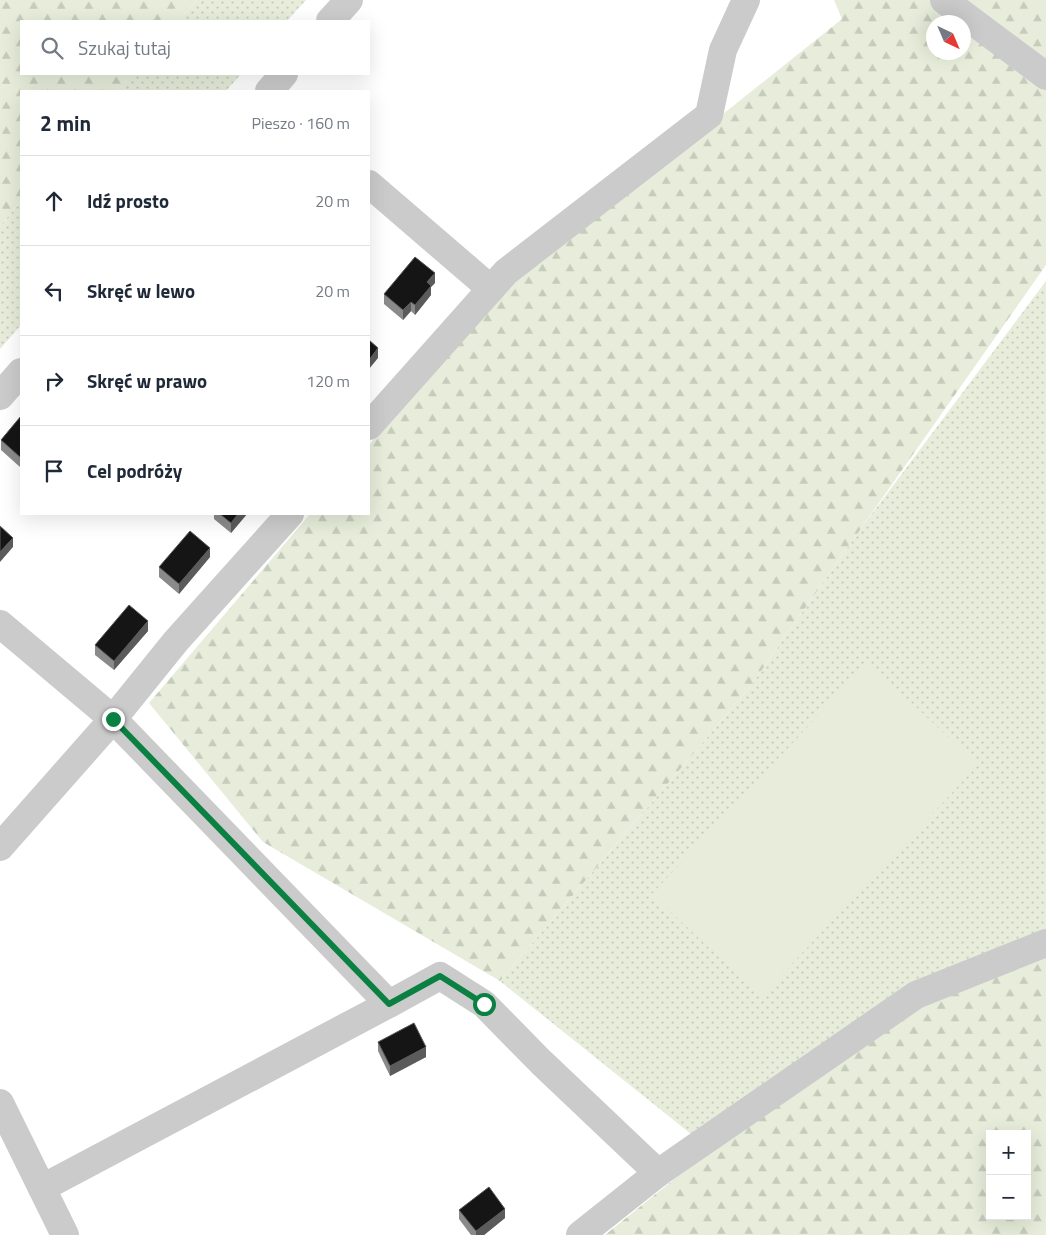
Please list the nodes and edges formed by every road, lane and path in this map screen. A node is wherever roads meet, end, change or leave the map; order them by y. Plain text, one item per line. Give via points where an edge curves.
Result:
1 (349, 0) edge
2 (746, 0) edge
3 (944, 0) edge
4 (331, 20) edge
5 (283, 75) edge
6 (1046, 76) edge
7 (270, 90) edge
8 (370, 185) edge
9 (492, 288) junction
10 (20, 373) edge
11 (0, 396) edge
12 (370, 425) edge
13 (289, 515) edge
14 (0, 624) edge
15 (113, 719) junction
16 (0, 846) edge
17 (1046, 942) edge
18 (389, 1004) junction
19 (1, 1109) edge
20 (658, 1173) junction
21 (42, 1188) junction
22 (65, 1235) edge
23 (580, 1235) edge

1 - 4 street
2 - 9 street via 723,50 709,115 506,272
3 - 6 street
5 - 7 street
8 - 9 street
9 - 12 street
10 - 11 street
13 - 15 street via 176,641
14 - 15 street
15 - 16 street
15 - 18 street
17 - 20 street via 916,996
18 - 20 street via 440,976 484,1004
18 - 21 street
19 - 21 street
20 - 23 street
21 - 22 street

